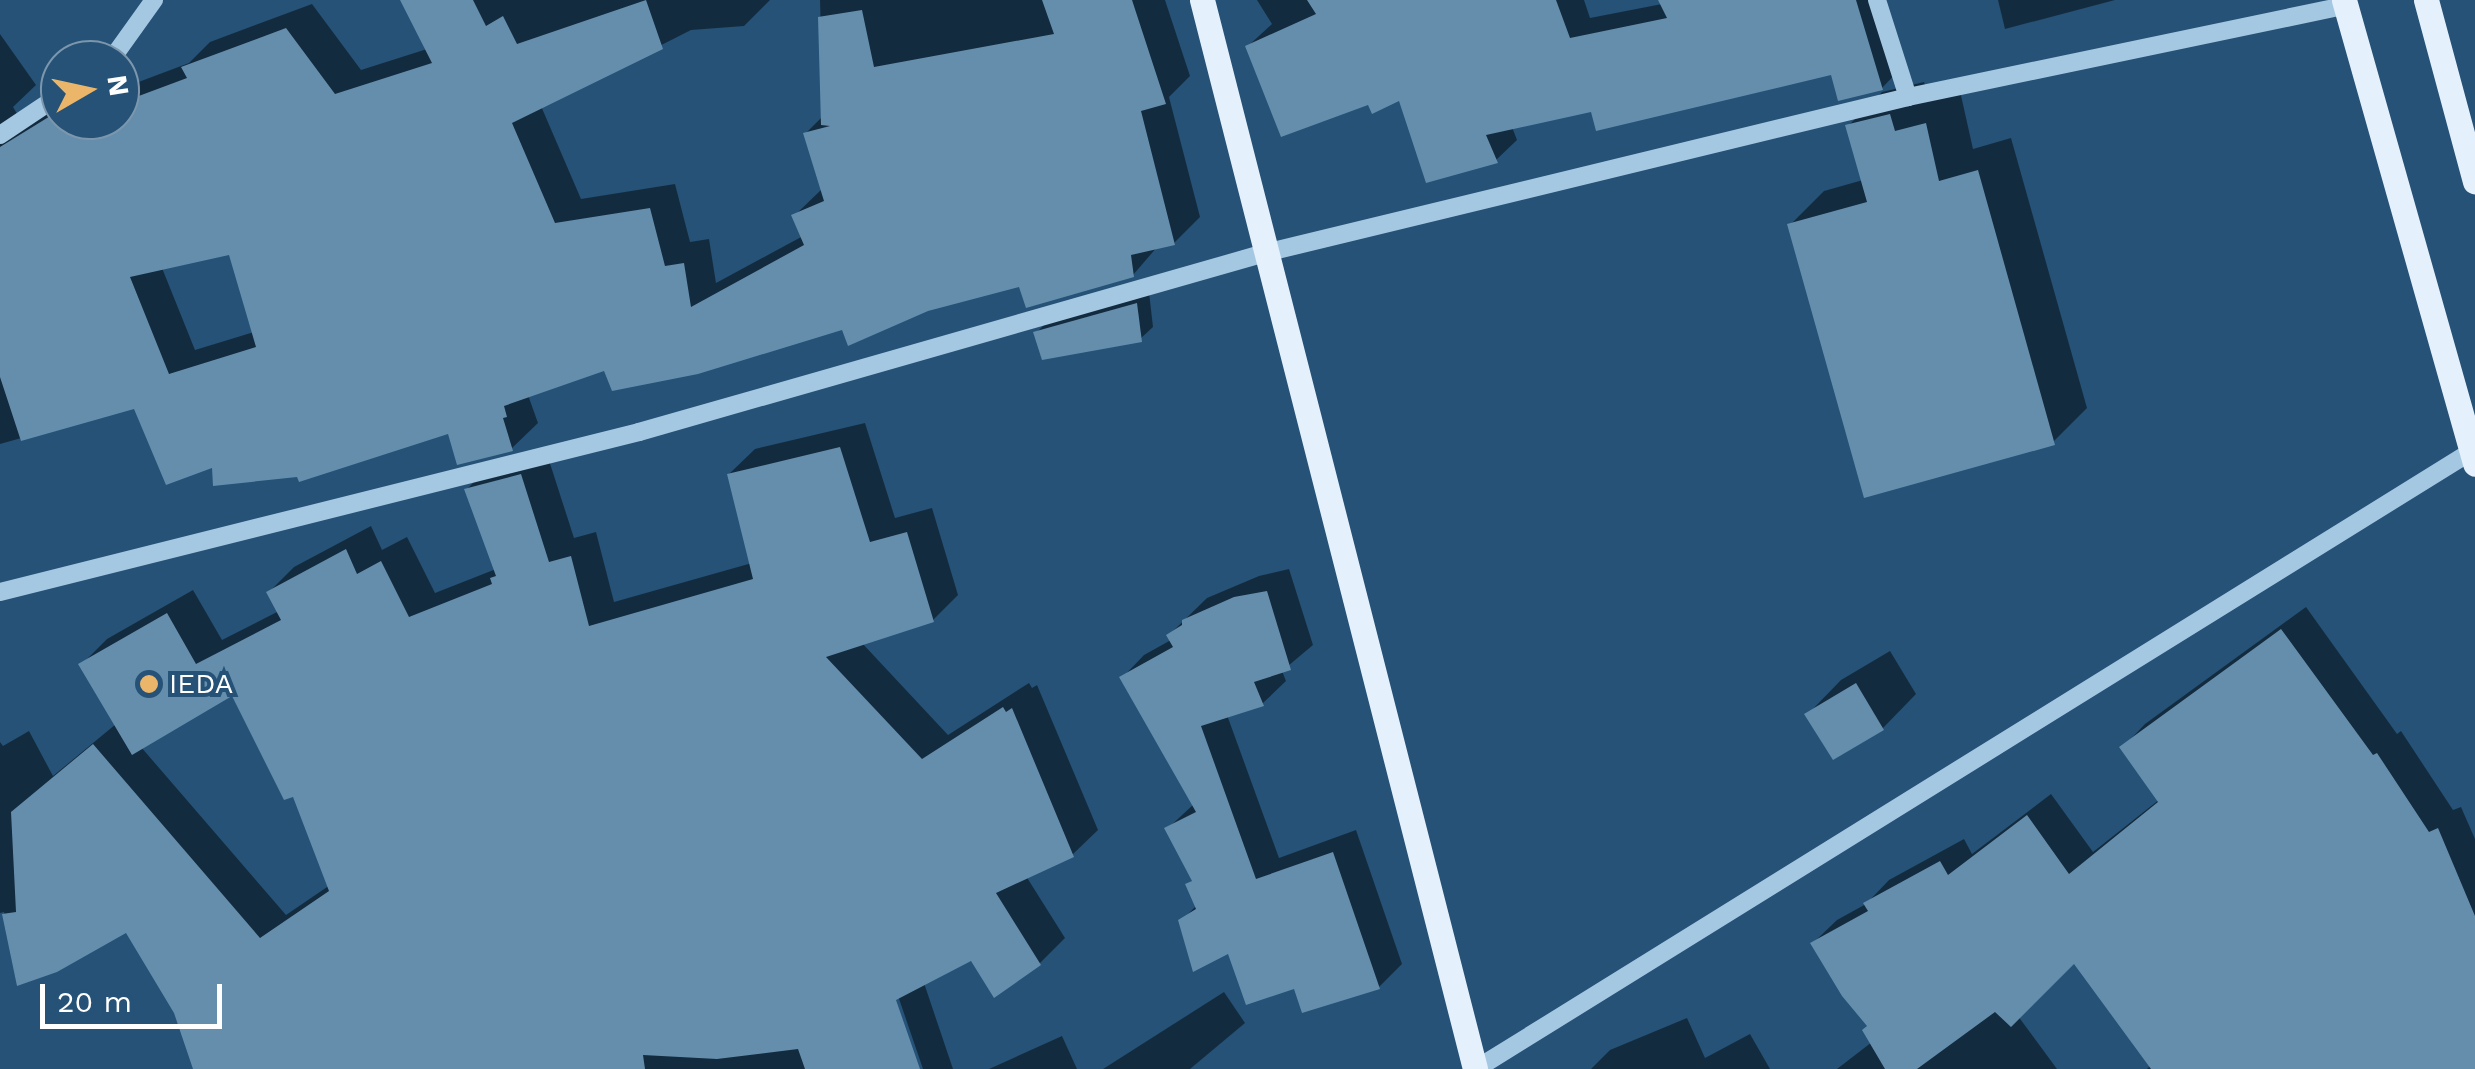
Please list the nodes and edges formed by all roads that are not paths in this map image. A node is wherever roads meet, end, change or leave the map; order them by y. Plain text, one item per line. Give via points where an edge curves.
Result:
1 (154, 0) edge
2 (1202, 0) edge
3 (1876, 0) edge
4 (2426, 0) edge
5 (2344, 3) edge
6 (126, 40) edge
7 (1908, 97) junction
8 (40, 108) edge
9 (0, 135) edge
10 (2475, 181) edge
11 (1265, 253) junction
12 (2474, 455) edge
13 (0, 592) edge
14 (1476, 1069) edge

1 - 6 street
2 - 11 main road
3 - 7 street
4 - 10 main road
5 - 7 street
5 - 12 main road
7 - 11 street
8 - 9 street
11 - 13 street via 638,432
11 - 14 main road
12 - 14 street

